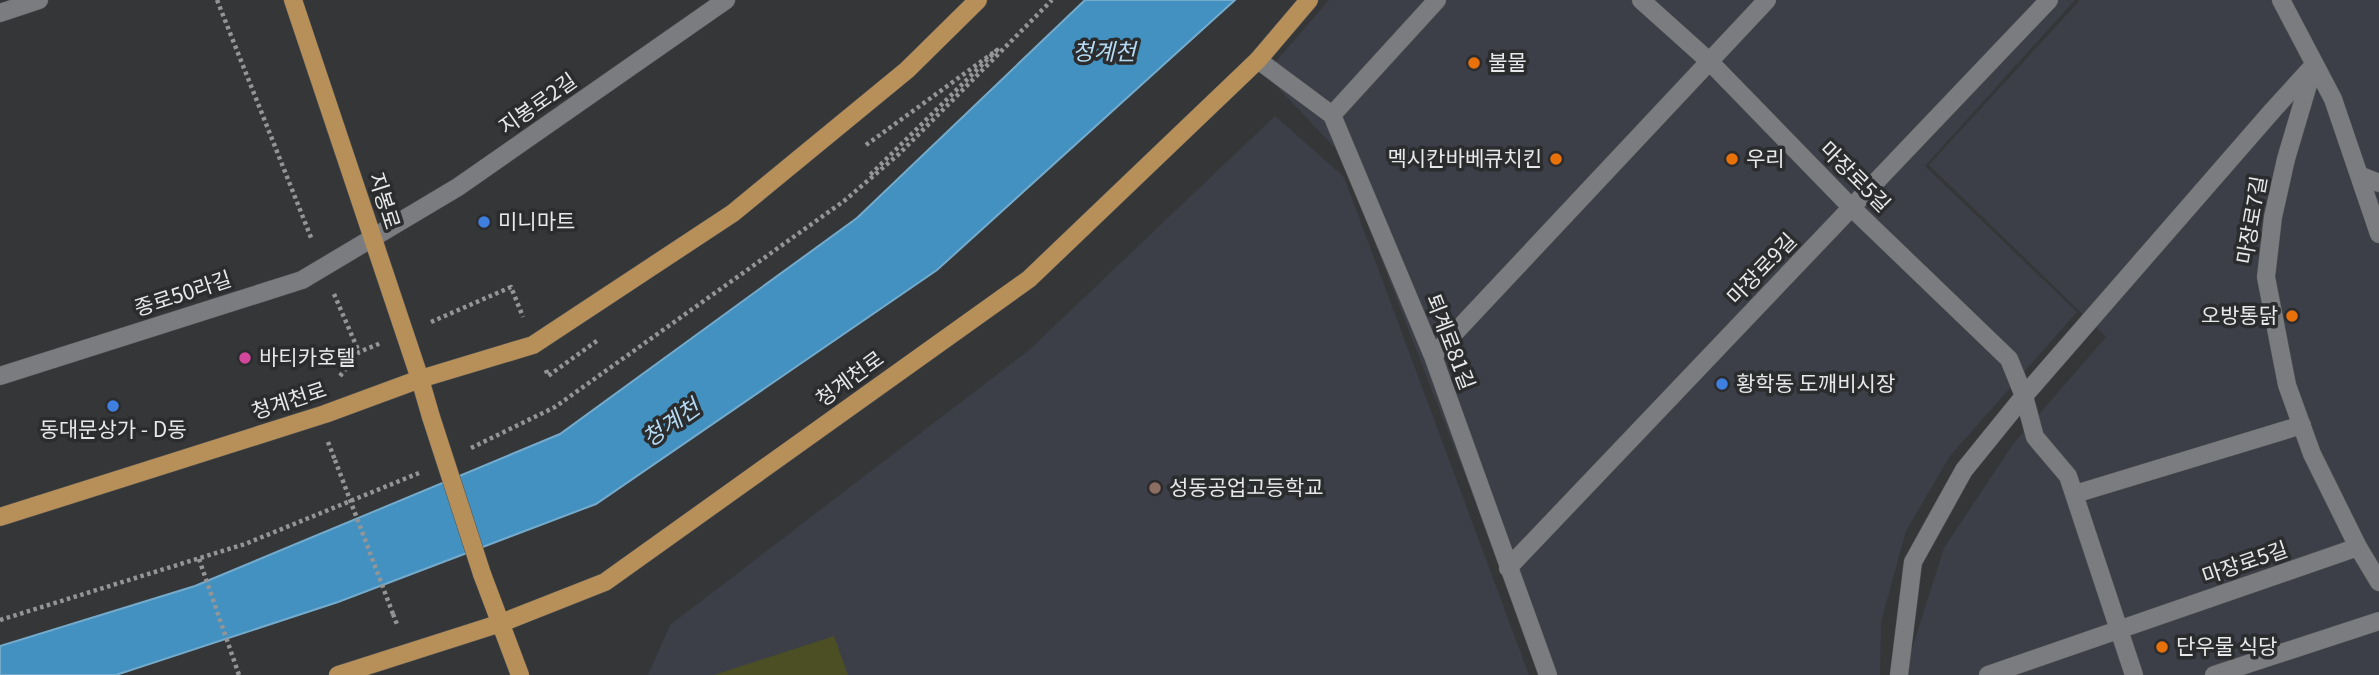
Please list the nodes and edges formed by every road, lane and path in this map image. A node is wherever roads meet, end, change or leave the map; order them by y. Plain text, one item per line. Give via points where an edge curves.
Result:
1 (39, 0) edge
2 (218, 0) edge
3 (293, 0) edge
4 (726, 0) edge
5 (978, 0) edge
6 (1310, 0) edge
7 (1437, 0) edge
8 (1641, 0) edge
9 (1767, 0) edge
10 (2049, 0) edge
11 (2281, 0) edge
12 (0, 13) edge
13 (1258, 60) junction
14 (1710, 62) junction
15 (2314, 65) junction
16 (1332, 115) junction
17 (2359, 175) junction
18 (2379, 183) edge
19 (1852, 208) junction
20 (2379, 234) edge
21 (372, 240) junction
22 (323, 268) junction
23 (359, 352) dead end
24 (1433, 356) junction
25 (0, 376) edge
26 (420, 379) junction
27 (2024, 396) junction
28 (2302, 425) junction
29 (335, 460) dead end
30 (2074, 494) junction
31 (0, 517) edge
32 (2358, 547) junction
33 (199, 559) dead end
34 (1508, 568) junction
35 (2379, 582) edge
36 (393, 614) dead end
37 (2379, 621) edge
38 (501, 623) junction
39 (2120, 631) junction
40 (239, 675) edge
41 (338, 675) edge
42 (520, 675) edge
43 (1548, 675) edge
44 (1899, 675) edge
45 (1988, 675) edge
46 (2134, 675) edge
47 (2214, 675) edge

1 - 12 street
2 - 22 path
3 - 21 main road, 지봉로
4 - 21 street, 지봉로2길 via 458,187
5 - 26 main road, 청계천로 via 907,70 733,213 533,345
6 - 13 main road, 청계천로
7 - 16 street
8 - 14 street, 마장로5길
9 - 14 street
10 - 19 street, 마장로9길
11 - 15 street
13 - 16 street
13 - 38 main road, 청계천로 via 1029,279 605,582
14 - 19 street, 마장로5길
14 - 24 street
15 - 17 street via 2333,99
15 - 27 street
15 - 28 street, 마장로7길 via 2286,159 2266,277 2287,385
16 - 24 street, 퇴계로81길
17 - 18 street
17 - 20 street
19 - 27 street, 마장로5길 via 2009,359
19 - 34 street, 마장로9길
21 - 22 street, 종로50라길
21 - 26 main road, 지봉로
22 - 23 path
22 - 25 street, 종로50라길 via 302,280
24 - 34 street, 퇴계로81길
26 - 31 main road, 청계천로 via 325,414
26 - 38 main road, 지봉로, bridge
27 - 30 street, 마장로5길 via 2035,437 2068,476
27 - 44 street via 1964,470 1913,562
28 - 30 street
28 - 32 street, 마장로7길
29 - 36 path, bridge
30 - 39 street, 마장로5길
32 - 35 street, 마장로7길
32 - 39 street, 마장로5길
33 - 40 path
34 - 43 street, 퇴계로81길
37 - 47 street
38 - 41 main road, 청계천로
38 - 42 main road
39 - 45 street, 마장로5길
39 - 46 street, 마장로5길

